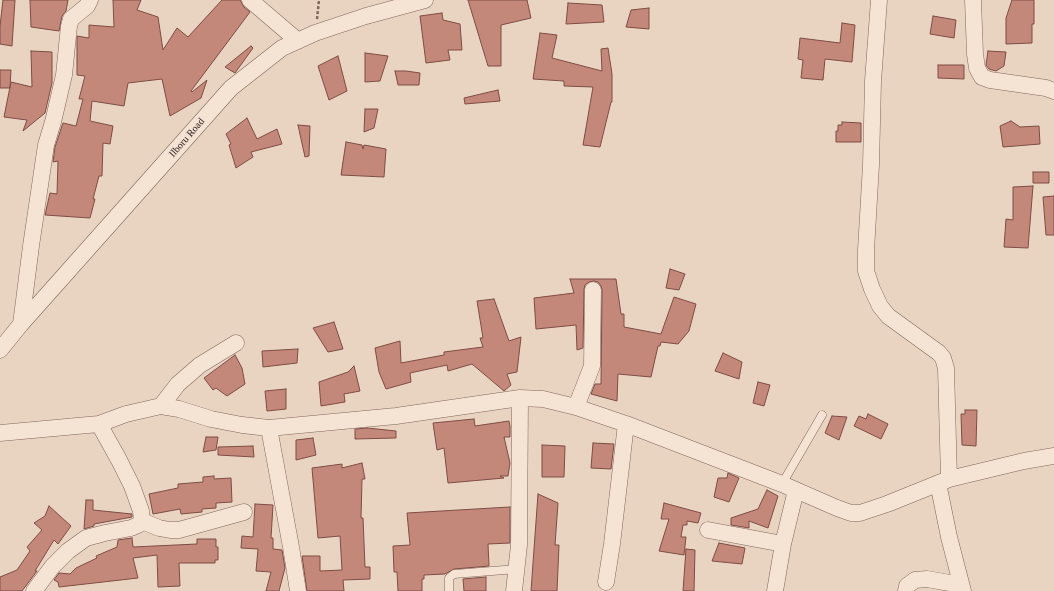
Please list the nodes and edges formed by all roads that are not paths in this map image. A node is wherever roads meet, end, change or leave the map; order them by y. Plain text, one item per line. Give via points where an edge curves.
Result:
1 (90, 0) edge
2 (250, 0) edge
3 (425, 0) edge
4 (879, 0) edge
5 (973, 0) edge
6 (298, 41) junction
7 (1054, 91) edge
8 (593, 290) dead end
9 (21, 324) junction
10 (236, 343) dead end
11 (0, 350) edge
12 (520, 398) junction
13 (160, 406) junction
14 (576, 407) junction
15 (822, 415) dead end
16 (99, 424) junction
17 (626, 424) junction
18 (269, 428) junction
19 (0, 433) edge
20 (1054, 456) edge
21 (943, 481) junction
22 (789, 487) junction
23 (244, 512) dead end
24 (142, 521) junction
25 (708, 530) dead end
26 (783, 544) junction
27 (517, 569) junction
28 (606, 582) dead end
29 (962, 588) edge
30 (34, 591) edge
31 (298, 591) edge
32 (450, 591) edge
33 (514, 591) edge
34 (775, 591) edge
35 (906, 591) edge

1 - 9 street via 87,6 71,19 69,26 64,75 46,145
2 - 6 street
3 - 6 street, Ilboru Road via 366,16
4 - 21 street via 873,81 866,271 880,306 888,316 939,352 943,358 946,368
5 - 7 street via 975,54 977,68 982,77
6 - 9 street, Ilboru Road via 282,48 231,88
8 - 14 street via 592,366
9 - 11 street, Ilboru Road
10 - 13 street via 200,365 178,384
12 - 14 street via 543,399
12 - 18 street via 396,416
12 - 27 street
13 - 16 street
13 - 18 street via 212,419
14 - 17 street
15 - 22 lane
16 - 19 street
16 - 24 street via 132,486 141,510
17 - 22 street
17 - 28 street
18 - 31 street
20 - 21 street
21 - 22 street via 860,513 837,508
21 - 29 street via 949,537
22 - 26 street
23 - 24 street via 179,530 159,528
24 - 30 street via 131,528 86,538 52,567
25 - 26 street
26 - 34 street
27 - 32 lane via 454,574 449,578
27 - 33 street
29 - 35 street via 927,579 915,580 907,586

